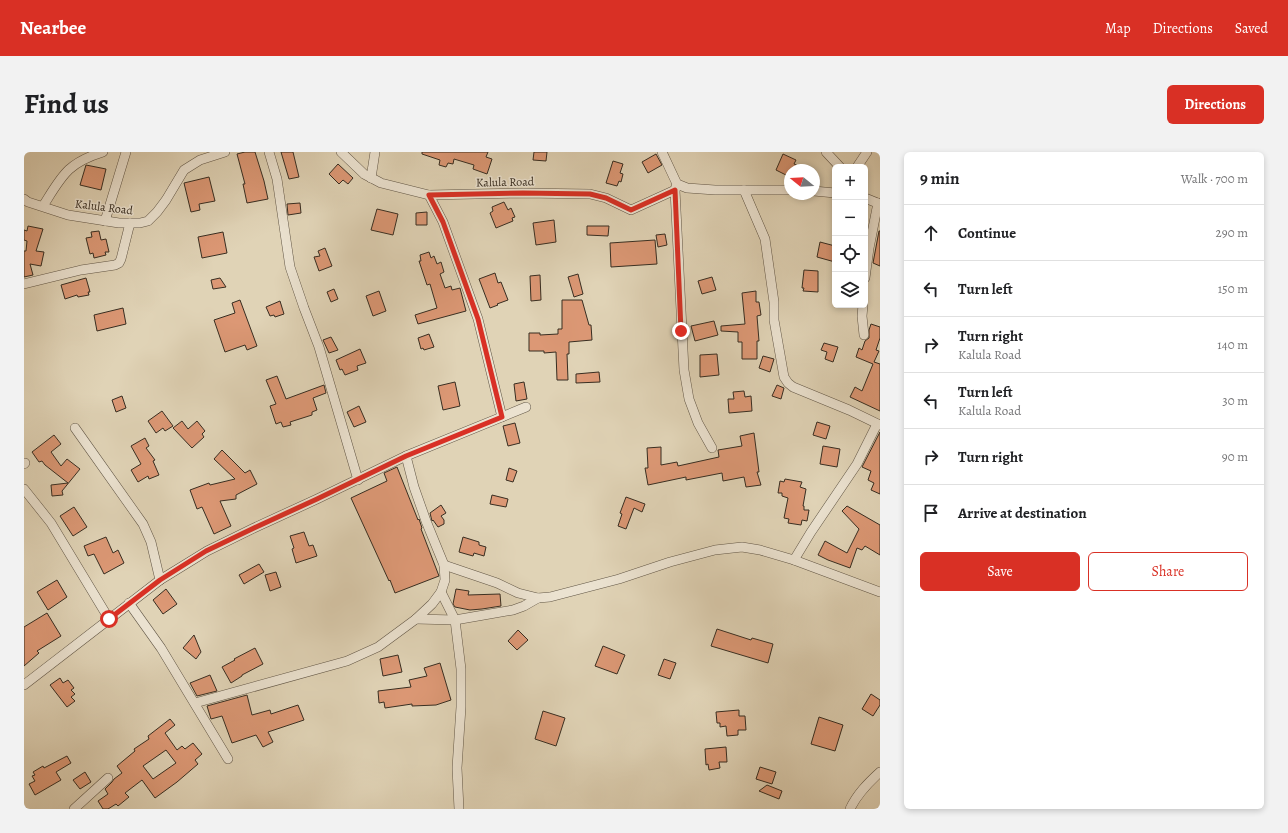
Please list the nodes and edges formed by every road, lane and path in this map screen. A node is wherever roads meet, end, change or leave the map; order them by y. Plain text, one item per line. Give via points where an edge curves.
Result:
1 (103, 152) edge
2 (126, 152) edge
3 (225, 152) edge
4 (269, 152) edge
5 (341, 152) edge
6 (375, 152) edge
7 (662, 152) edge
8 (826, 152) edge
9 (867, 152) edge
10 (837, 164) edge
11 (859, 164) edge
12 (371, 178) junction
13 (676, 187) junction
14 (744, 190) junction
15 (784, 190) edge
16 (820, 192) edge
17 (832, 193) edge
18 (429, 195) junction
19 (24, 199) edge
20 (868, 199) edge
21 (879, 204) edge
22 (43, 206) junction
23 (105, 221) junction
24 (130, 223) junction
25 (866, 272) edge
26 (24, 284) edge
27 (863, 308) edge
28 (864, 335) dead end
29 (526, 407) dead end
30 (502, 417) junction
31 (878, 425) edge
32 (75, 428) dead end
33 (712, 448) dead end
34 (406, 456) junction
35 (358, 480) junction
36 (24, 489) edge
37 (794, 560) junction
38 (444, 565) junction
39 (160, 580) junction
40 (441, 592) junction
41 (880, 592) edge
42 (538, 598) junction
43 (129, 603) junction
44 (416, 618) junction
45 (109, 619) junction
46 (455, 620) junction
47 (24, 685) edge
48 (195, 703) junction
49 (228, 759) dead end
50 (880, 772) edge
51 (108, 778) dead end
52 (74, 809) edge
53 (459, 809) edge
54 (850, 809) edge

1 - 22 street via 75,164 67,171
2 - 23 street
3 - 24 street, Kalula Road via 190,165 148,221 140,224
4 - 35 street via 277,179 290,267 319,347
5 - 12 street, Kalula Road
6 - 12 street
7 - 13 street
8 - 10 street
9 - 11 street
12 - 18 street, Kalula Road
13 - 14 street
13 - 18 street, Kalula Road via 631,210 606,198 590,194
13 - 33 street via 684,370 698,424
14 - 15 street
14 - 31 street via 765,239 774,320 784,377 793,387
16 - 17 street
18 - 30 street via 443,222 478,319
19 - 22 street, Kalula Road
20 - 21 street
21 - 25 street
22 - 23 street, Kalula Road via 68,215
23 - 24 street, Kalula Road
24 - 26 street via 119,263
27 - 28 street
29 - 30 street
30 - 34 street
31 - 37 street via 857,464
32 - 39 street via 143,524 151,542
34 - 35 street
34 - 38 street via 417,494
35 - 39 street via 206,551
36 - 45 street via 51,523
37 - 41 street
37 - 42 street via 742,547 715,550 618,579
38 - 40 street via 445,580
38 - 42 street
39 - 43 street
40 - 44 street
40 - 46 street
42 - 46 street via 513,610
43 - 45 street
43 - 48 street
44 - 46 street
44 - 48 street via 378,647 347,661
45 - 47 street
46 - 53 street via 461,669 457,768
48 - 49 street
50 - 54 street via 853,802
51 - 52 street

